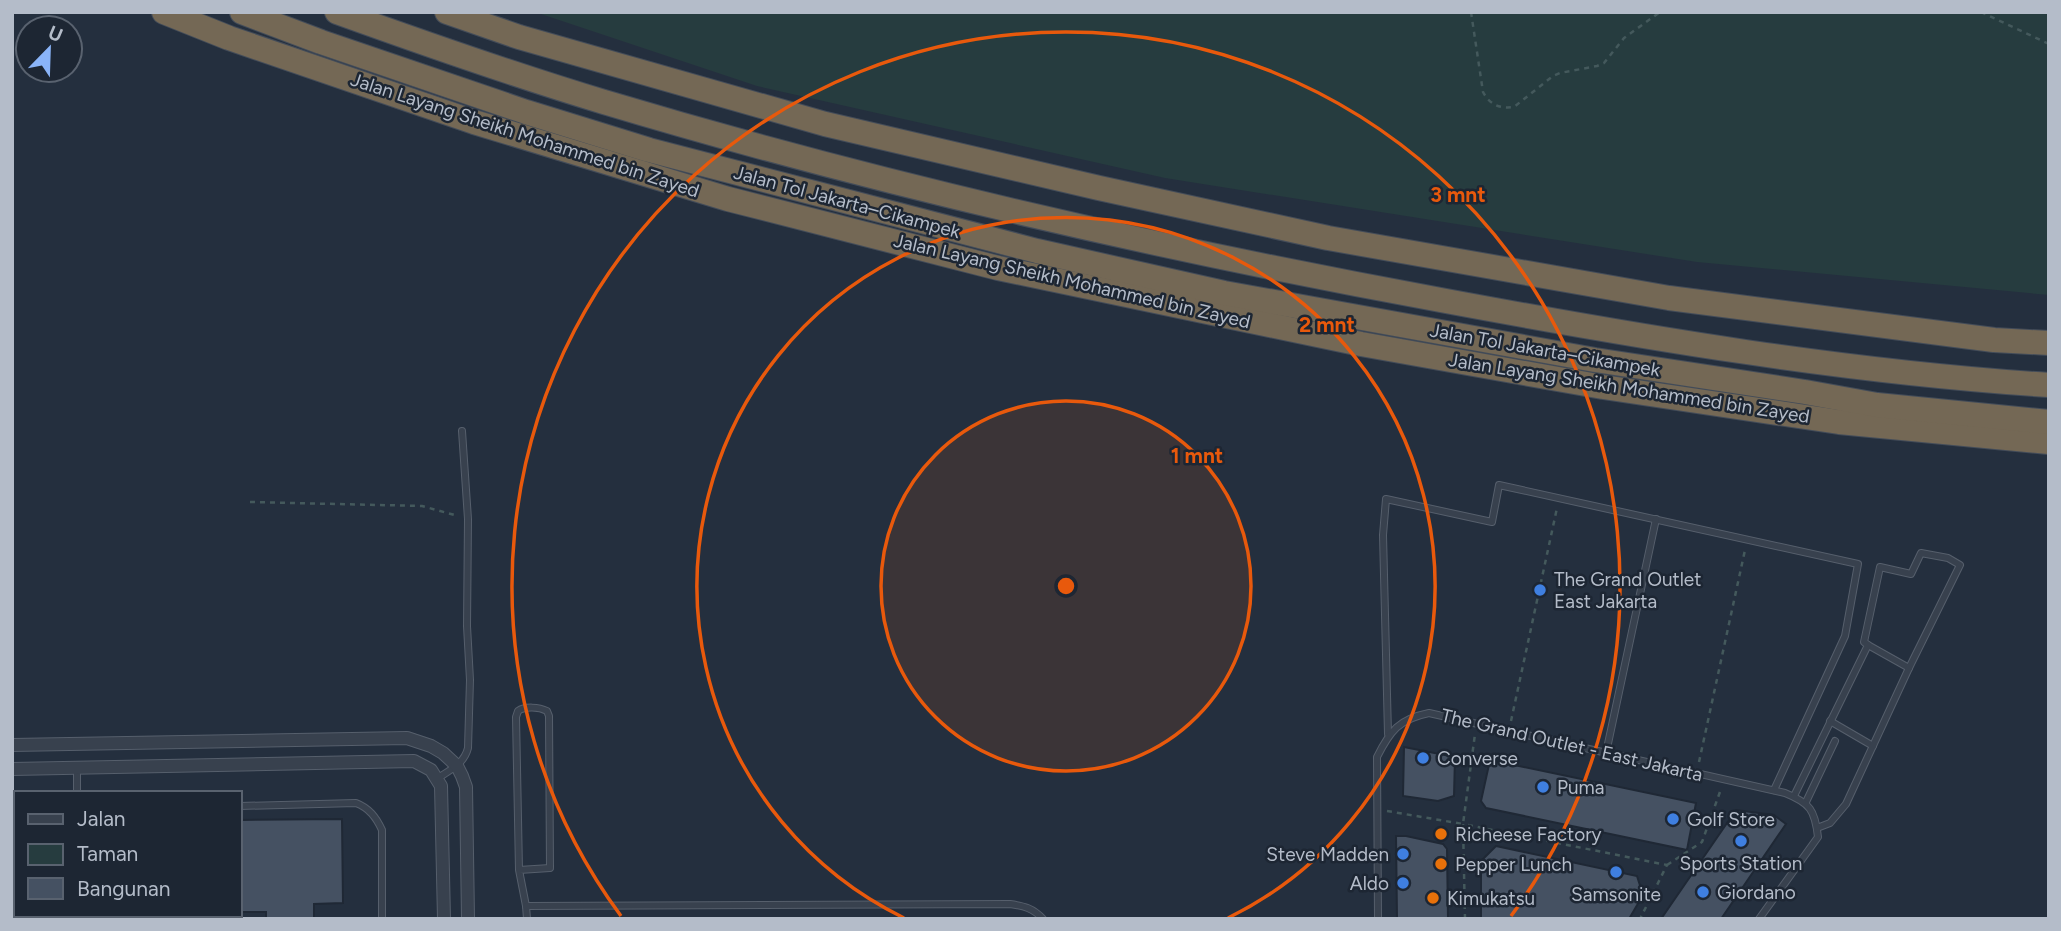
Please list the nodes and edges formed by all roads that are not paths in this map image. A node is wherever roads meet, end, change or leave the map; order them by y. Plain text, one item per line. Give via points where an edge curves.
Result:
1 (164, 12) edge
2 (242, 12) edge
3 (337, 12) edge
4 (447, 12) edge
5 (2049, 343) edge
6 (2049, 386) edge
7 (2049, 422) edge
8 (461, 431) dead end
9 (2049, 442) edge
10 (1656, 519) junction
11 (1868, 645) junction
12 (1909, 668) junction
13 (1830, 721) junction
14 (1388, 734) junction
15 (1835, 741) dead end
16 (12, 745) edge
17 (1873, 746) junction
18 (1606, 752) junction
19 (457, 766) junction
20 (77, 768) junction
21 (12, 769) edge
22 (438, 778) junction
23 (1774, 790) junction
24 (77, 791) edge
25 (1794, 796) junction
26 (1806, 802) junction
27 (242, 806) edge
28 (1817, 828) junction
29 (519, 870) junction
30 (526, 906) junction
31 (382, 919) edge
32 (444, 919) edge
33 (468, 919) edge
34 (527, 919) edge
35 (1043, 919) edge
36 (1378, 919) edge
37 (1759, 919) edge

1 - 9 highway, Jalan Layang Sheikh Mohammed bin Zayed via 500,130 728,200 998,268 1361,344 1603,387 1839,422
2 - 7 highway, Jalan Tol Jakarta–Cikampek via 526,112 649,150 1037,251 1224,293 1595,360 1877,405
3 - 6 highway, Jalan Tol Jakarta–Cikampek via 606,103 880,178 1163,246 1580,326 1828,364
4 - 5 highway via 519,37 825,124 1328,238 1669,298
8 - 19 lane via 468,519 470,680 468,748
10 - 14 lane via 1499,485 1492,522 1386,499
10 - 18 lane
10 - 23 lane via 1858,564 1845,636
11 - 12 lane
11 - 12 lane via 1864,642 1880,567 1911,575 1921,552 1948,558 1960,565
11 - 13 lane
12 - 17 lane
13 - 17 lane
13 - 25 lane
14 - 18 lane, The Grand Outlet - East Jakarta via 1412,716 1429,713
14 - 36 lane via 1377,757
15 - 26 lane
16 - 19 street via 407,738 431,746
17 - 28 lane via 1846,804 1830,822
18 - 23 lane, The Grand Outlet - East Jakarta
19 - 22 lane
19 - 33 street via 466,787
20 - 21 street
20 - 22 street via 414,761
20 - 24 lane
22 - 32 street
23 - 25 lane, The Grand Outlet - East Jakarta
25 - 26 lane, The Grand Outlet - East Jakarta
26 - 28 lane
27 - 31 lane via 365,806 382,830
28 - 37 lane via 1818,837
29 - 29 lane via 550,868 549,716 542,708 522,708 516,716
29 - 30 lane
30 - 34 lane
30 - 35 lane via 1010,904 1028,907

